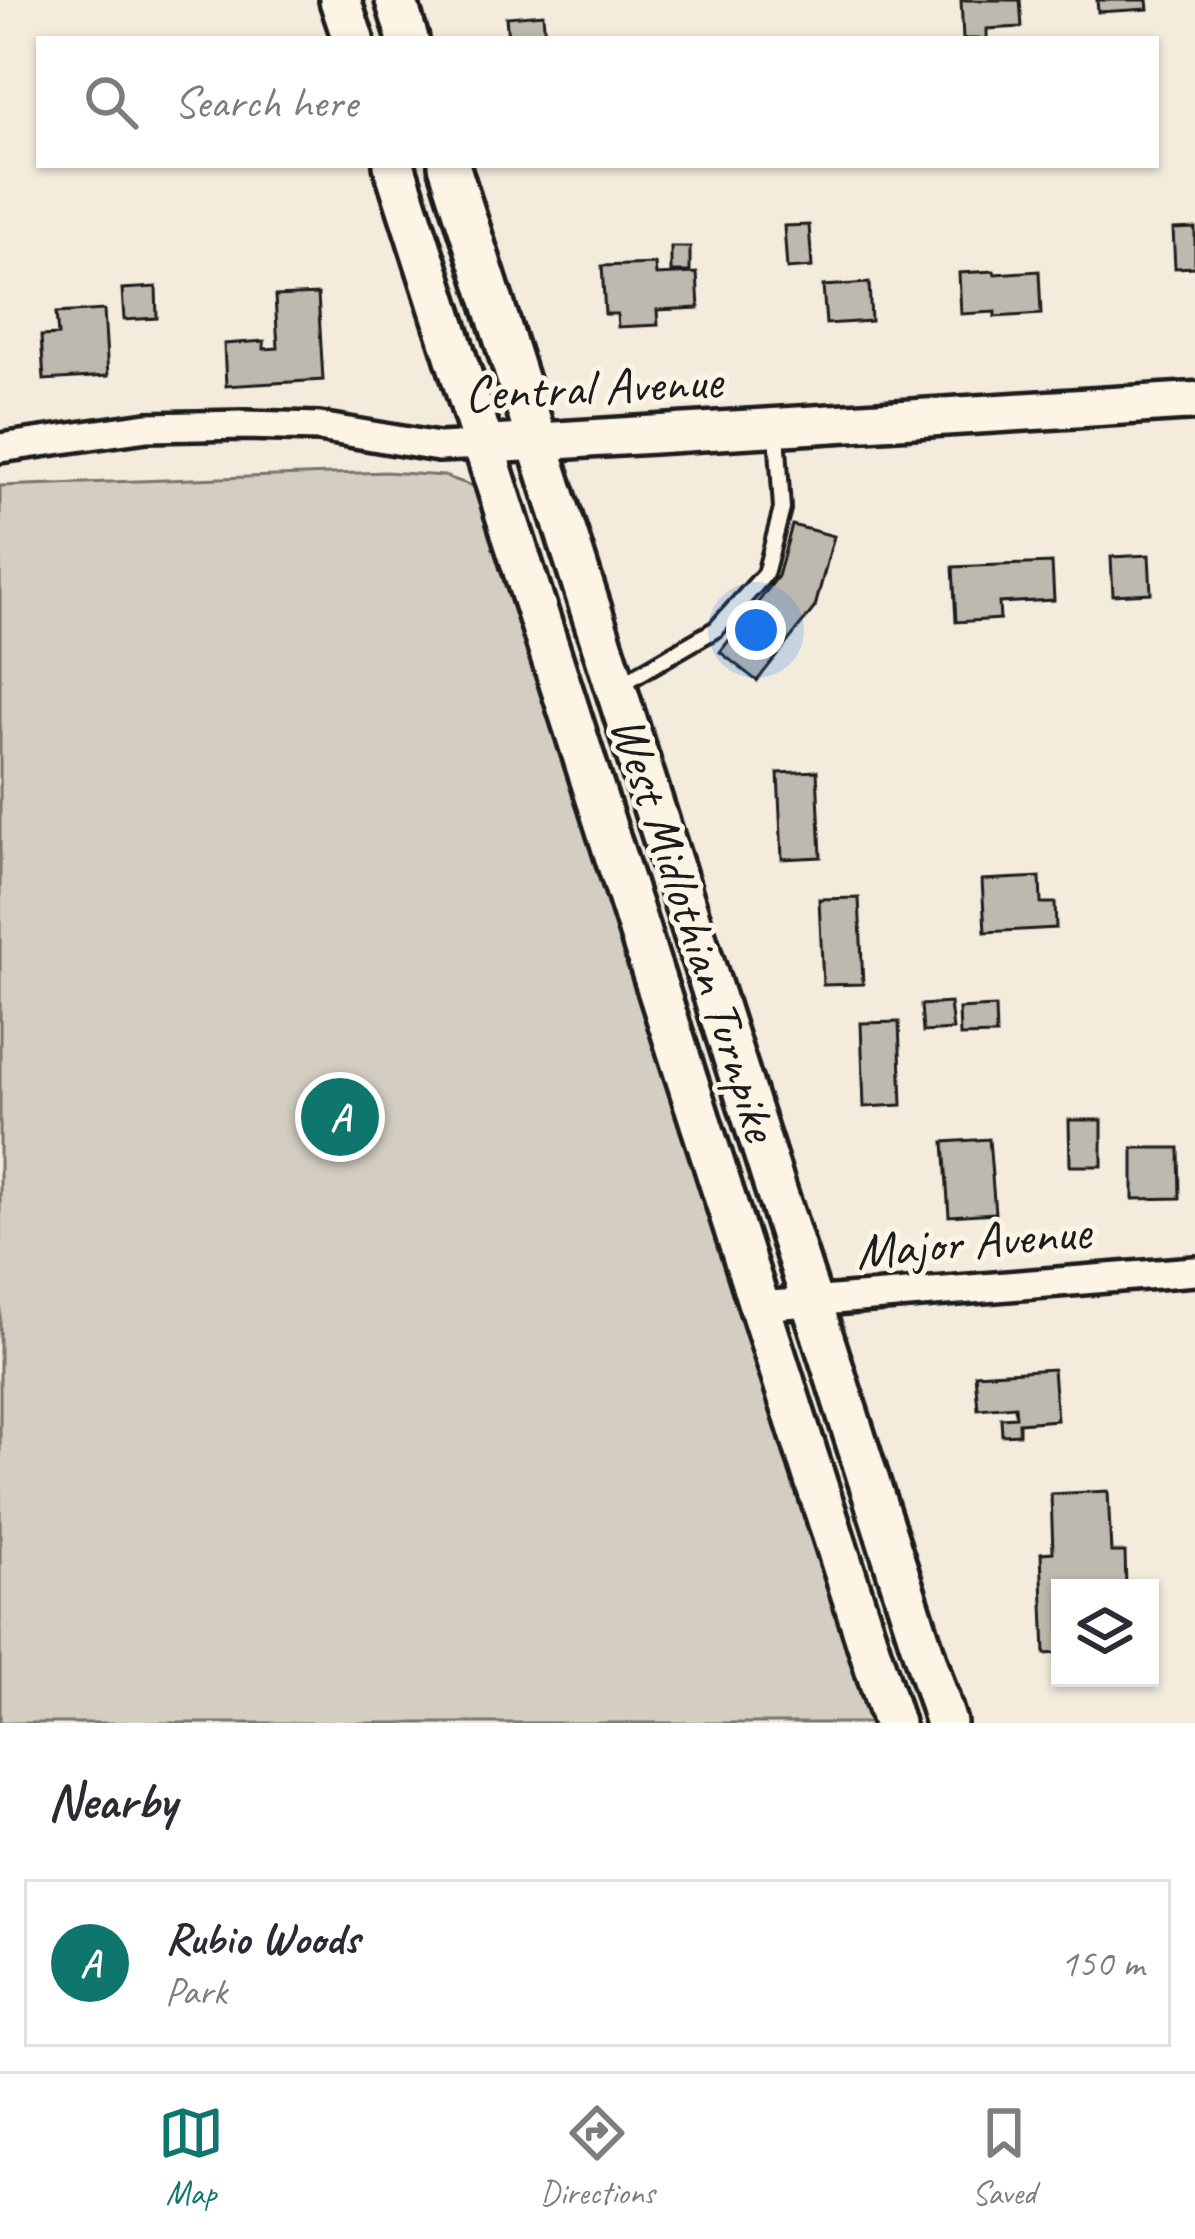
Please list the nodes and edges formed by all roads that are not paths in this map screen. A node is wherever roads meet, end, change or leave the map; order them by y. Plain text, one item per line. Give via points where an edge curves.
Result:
1 (340, 0) edge
2 (396, 0) edge
3 (352, 36) edge
4 (408, 36) edge
5 (395, 168) edge
6 (449, 168) edge
7 (1195, 401) edge
8 (777, 427) junction
9 (537, 442) junction
10 (484, 445) junction
11 (0, 448) edge
12 (615, 688) junction
13 (1195, 1271) edge
14 (810, 1302) junction
15 (759, 1306) junction
16 (893, 1723) edge
17 (946, 1723) edge

1 - 3 main road
2 - 4 main road
5 - 10 main road, West Midlothian Turnpike
6 - 9 main road, West Midlothian Turnpike
7 - 8 street, Central Avenue
8 - 9 street, Central Avenue
8 - 12 lane via 782,508 765,574 716,629
9 - 10 street, Central Avenue
9 - 12 main road, West Midlothian Turnpike
10 - 11 street, Central Avenue via 245,425 147,427
10 - 15 main road, West Midlothian Turnpike
12 - 14 main road, West Midlothian Turnpike
13 - 14 street, Major Avenue
14 - 15 street, Major Avenue
14 - 17 main road, West Midlothian Turnpike
15 - 16 main road, West Midlothian Turnpike

